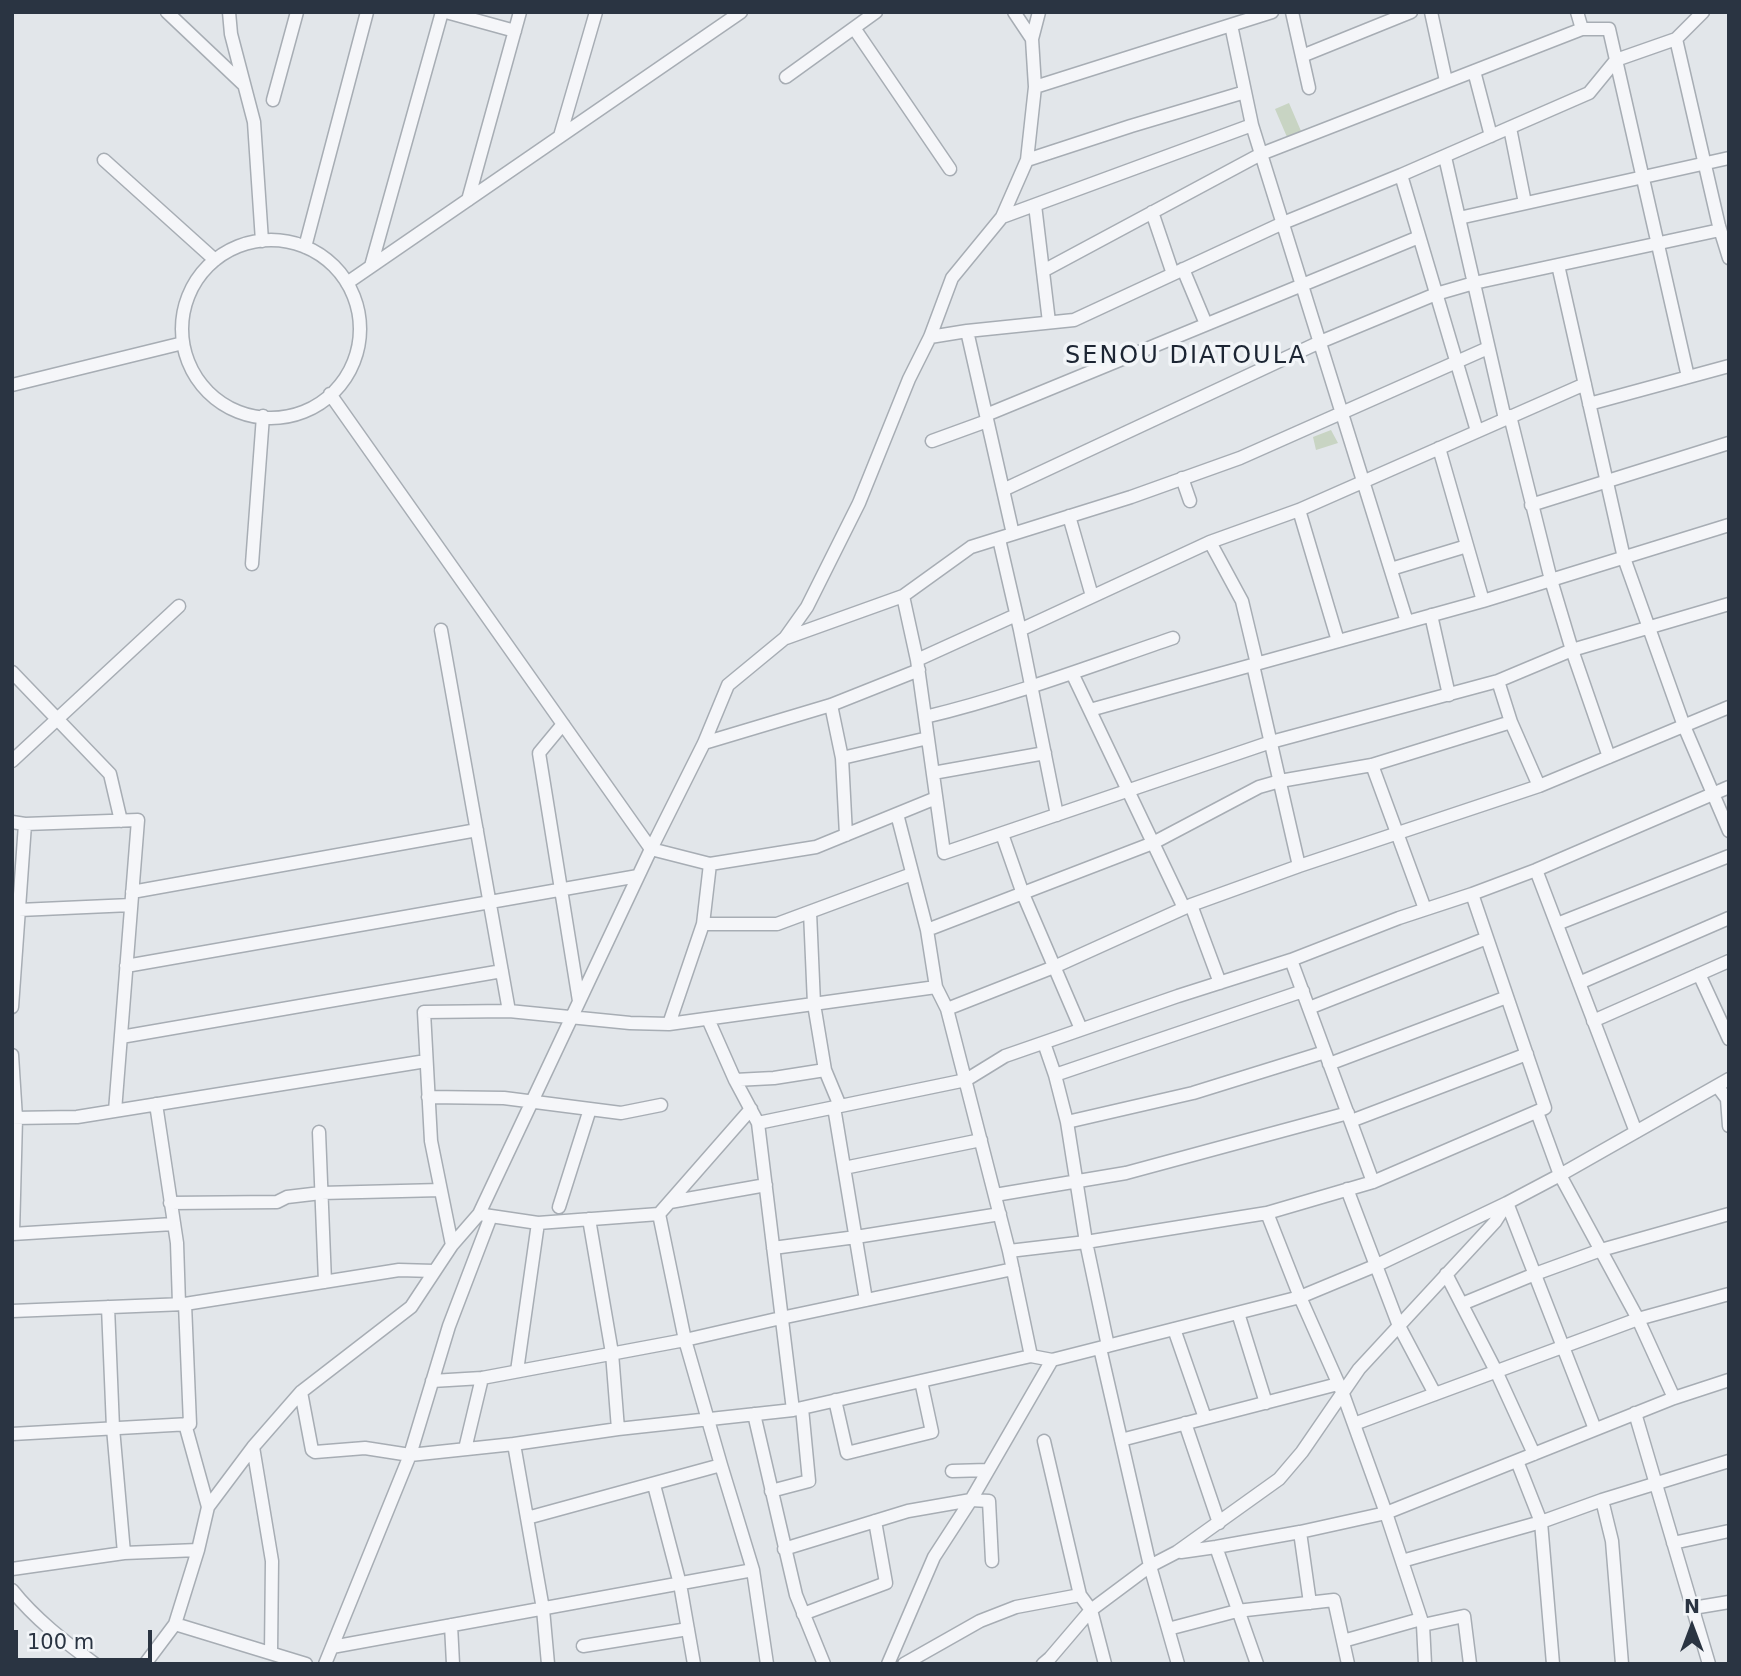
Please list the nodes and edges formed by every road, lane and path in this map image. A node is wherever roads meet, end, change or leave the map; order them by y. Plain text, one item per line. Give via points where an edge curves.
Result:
1 (167, 12) edge
2 (229, 12) edge
3 (297, 12) edge
4 (367, 12) edge
5 (444, 12) edge
6 (520, 12) edge
7 (596, 12) edge
8 (741, 12) edge
9 (876, 12) edge
10 (1014, 12) edge
11 (1039, 12) edge
12 (1272, 12) edge
13 (1292, 12) edge
14 (1411, 12) edge
15 (1431, 12) edge
16 (1577, 12) edge
17 (1703, 12) edge
18 (1231, 25) junction
19 (854, 28) junction
20 (1582, 29) junction
21 (515, 31) junction
22 (1032, 39) junction
23 (1676, 39) junction
24 (1302, 56) junction
25 (1616, 60) junction
26 (1474, 71) junction
27 (786, 77) dead end
28 (1446, 81) junction
29 (244, 84) junction
30 (1035, 87) junction
31 (1309, 89) dead end
32 (1245, 92) junction
33 (273, 100) dead end
34 (1252, 125) junction
35 (1510, 128) junction
36 (560, 136) junction
37 (1491, 136) junction
38 (1261, 154) junction
39 (1445, 156) junction
40 (1729, 158) edge
41 (104, 160) dead end
42 (1027, 160) junction
43 (1705, 164) junction
44 (950, 169) dead end
45 (1401, 175) junction
46 (1643, 177) junction
47 (468, 200) junction
48 (1525, 203) junction
49 (1035, 205) junction
50 (1152, 212) junction
51 (1002, 217) junction
52 (1459, 218) junction
53 (1283, 223) junction
54 (1723, 227) edge
55 (1419, 237) junction
56 (262, 240) junction
57 (1658, 244) junction
58 (306, 247) junction
59 (1729, 258) edge
60 (215, 260) junction
61 (1558, 265) junction
62 (371, 266) junction
63 (1043, 271) junction
64 (1178, 271) junction
65 (347, 283) junction
66 (1474, 283) junction
67 (1302, 285) junction
68 (1436, 294) junction
69 (1049, 322) junction
70 (1206, 324) junction
71 (967, 331) junction
72 (930, 337) junction
73 (1320, 342) junction
74 (183, 343) junction
75 (1488, 348) junction
76 (1456, 363) junction
77 (1729, 366) edge
78 (1688, 377) junction
79 (1585, 384) junction
80 (12, 385) edge
81 (330, 394) junction
82 (1589, 404) junction
83 (1342, 413) junction
84 (263, 416) junction
85 (987, 418) junction
86 (1507, 418) junction
87 (1477, 431) junction
88 (932, 441) dead end
89 (1729, 443) edge
90 (1439, 448) junction
91 (1182, 478) junction
92 (1363, 481) junction
93 (1607, 482) junction
94 (1003, 490) junction
95 (1191, 501) dead end
96 (1531, 505) junction
97 (1299, 510) junction
98 (1069, 516) junction
99 (1729, 525) edge
100 (1013, 534) junction
101 (999, 539) junction
102 (1210, 542) junction
103 (1467, 546) junction
104 (1624, 558) junction
105 (252, 564) dead end
106 (1391, 569) junction
107 (1551, 580) junction
108 (903, 596) junction
109 (1092, 596) junction
110 (1483, 601) junction
111 (1729, 604) edge
112 (179, 606) dead end
113 (1016, 615) junction
114 (1431, 615) junction
115 (1407, 622) junction
116 (1648, 628) junction
117 (1020, 629) junction
118 (441, 630) dead end
119 (785, 638) junction
120 (1173, 638) dead end
121 (1338, 641) junction
122 (1572, 650) junction
123 (1255, 664) junction
124 (918, 665) junction
125 (12, 672) edge
126 (1072, 673) junction
127 (1498, 681) junction
128 (1031, 686) junction
129 (1449, 695) junction
130 (831, 705) junction
131 (1729, 707) edge
132 (1090, 710) junction
133 (925, 717) junction
134 (57, 719) junction
135 (1511, 722) junction
136 (563, 724) junction
137 (1684, 726) junction
138 (928, 738) junction
139 (1271, 742) junction
140 (704, 743) junction
141 (1045, 753) junction
142 (1609, 757) junction
143 (842, 758) junction
144 (12, 761) edge
145 (1372, 765) junction
146 (933, 773) junction
147 (1280, 781) junction
148 (1539, 786) junction
149 (1729, 787) edge
150 (1128, 791) junction
151 (1713, 793) junction
152 (936, 798) junction
153 (897, 814) junction
154 (1057, 816) junction
155 (121, 821) junction
156 (18, 823) edge
157 (477, 830) junction
158 (1729, 831) edge
159 (1002, 834) junction
160 (1397, 834) junction
161 (846, 835) junction
162 (1153, 844) junction
163 (651, 849) junction
164 (1729, 856) edge
165 (710, 864) junction
166 (1299, 866) junction
167 (1536, 870) junction
168 (912, 874) junction
169 (638, 876) junction
170 (561, 889) junction
171 (1023, 894) junction
172 (1472, 894) junction
173 (132, 898) junction
174 (490, 902) junction
175 (1188, 907) junction
176 (1425, 909) junction
177 (19, 910) junction
178 (810, 912) junction
179 (1729, 918) edge
180 (15, 923) edge
181 (1557, 923) junction
182 (703, 925) junction
183 (927, 930) junction
184 (1487, 938) junction
185 (1291, 960) junction
186 (1729, 961) edge
187 (127, 966) junction
188 (1054, 967) junction
189 (502, 971) junction
190 (1699, 974) junction
191 (1220, 983) junction
192 (1579, 983) junction
193 (936, 988) junction
194 (1303, 991) junction
195 (1507, 997) junction
196 (579, 1001) junction
197 (814, 1004) junction
198 (12, 1007) edge
199 (1309, 1008) junction
200 (947, 1009) junction
201 (509, 1011) junction
202 (572, 1016) junction
203 (709, 1019) junction
204 (1594, 1021) junction
205 (669, 1024) junction
206 (1081, 1029) junction
207 (121, 1037) junction
208 (1729, 1038) edge
209 (1044, 1043) junction
210 (1527, 1054) junction
211 (12, 1055) edge
212 (1327, 1058) junction
213 (426, 1061) junction
214 (825, 1070) junction
215 (1055, 1075) junction
216 (735, 1080) junction
217 (966, 1080) junction
218 (1723, 1083) edge
219 (428, 1097) junction
220 (1728, 1099) edge
221 (532, 1101) junction
222 (156, 1104) junction
223 (661, 1105) dead end
224 (837, 1107) junction
225 (590, 1109) junction
226 (751, 1110) junction
227 (115, 1111) junction
228 (1537, 1112) junction
229 (1349, 1117) junction
230 (14, 1118) edge
231 (1067, 1122) junction
232 (758, 1123) junction
233 (1729, 1126) edge
234 (318, 1132) dead end
235 (1636, 1132) junction
236 (981, 1140) junction
237 (844, 1168) junction
238 (1560, 1175) junction
239 (1076, 1181) junction
240 (1373, 1182) junction
241 (766, 1185) junction
242 (1347, 1189) junction
243 (441, 1190) junction
244 (321, 1193) junction
245 (995, 1195) junction
246 (670, 1202) junction
247 (170, 1203) junction
248 (1507, 1203) junction
249 (559, 1207) dead end
250 (1267, 1213) junction
251 (659, 1214) junction
252 (1000, 1214) junction
253 (1729, 1214) edge
254 (485, 1215) junction
255 (589, 1219) junction
256 (538, 1223) junction
257 (173, 1224) junction
258 (13, 1234) edge
259 (856, 1237) junction
260 (1086, 1242) junction
261 (452, 1245) junction
262 (773, 1248) junction
263 (1601, 1250) junction
264 (1009, 1251) junction
265 (1377, 1265) junction
266 (1013, 1269) junction
267 (435, 1271) junction
268 (1446, 1273) junction
269 (1535, 1274) junction
270 (324, 1282) junction
271 (1729, 1294) edge
272 (1300, 1297) junction
273 (866, 1300) junction
274 (182, 1304) junction
275 (1462, 1304) junction
276 (108, 1307) junction
277 (12, 1311) edge
278 (1238, 1313) junction
279 (781, 1318) junction
280 (1638, 1319) junction
281 (1399, 1326) junction
282 (1174, 1329) junction
283 (685, 1340) junction
284 (1563, 1346) junction
285 (1104, 1347) junction
286 (612, 1353) junction
287 (1031, 1356) junction
288 (1052, 1360) junction
289 (517, 1371) junction
290 (1496, 1371) junction
291 (482, 1378) junction
292 (1729, 1380) edge
293 (432, 1381) junction
294 (921, 1381) junction
295 (1340, 1389) junction
296 (301, 1392) junction
297 (1435, 1394) junction
298 (1674, 1398) junction
299 (835, 1400) junction
300 (1266, 1403) junction
301 (797, 1409) junction
302 (1635, 1413) junction
303 (754, 1414) junction
304 (1205, 1418) junction
305 (708, 1419) junction
306 (1185, 1423) junction
307 (185, 1424) junction
308 (1354, 1424) junction
309 (113, 1428) junction
310 (618, 1429) junction
311 (1595, 1429) junction
312 (12, 1434) edge
313 (1121, 1440) junction
314 (1044, 1441) dead end
315 (514, 1444) junction
316 (254, 1447) junction
317 (465, 1449) junction
318 (1534, 1454) junction
319 (410, 1455) junction
320 (1517, 1461) junction
321 (1729, 1461) edge
322 (721, 1465) junction
323 (988, 1470) junction
324 (952, 1471) dead end
325 (1656, 1483) junction
326 (654, 1485) junction
327 (771, 1490) junction
328 (971, 1500) junction
329 (1602, 1500) junction
330 (208, 1507) junction
331 (1386, 1513) junction
332 (527, 1518) junction
333 (875, 1521) junction
334 (1541, 1522) junction
335 (1219, 1524) junction
336 (1729, 1531) edge
337 (1300, 1532) junction
338 (1673, 1543) junction
339 (1216, 1547) junction
340 (784, 1549) junction
341 (198, 1550) junction
342 (1177, 1552) junction
343 (124, 1553) junction
344 (992, 1560) dead end
345 (1402, 1562) junction
346 (1150, 1566) junction
347 (12, 1569) edge
348 (753, 1570) junction
349 (680, 1584) junction
350 (12, 1590) edge
351 (1080, 1595) junction
352 (1729, 1602) edge
353 (1310, 1603) junction
354 (1693, 1608) junction
355 (543, 1609) junction
356 (1091, 1610) junction
357 (1237, 1611) junction
358 (803, 1614) junction
359 (1422, 1622) junction
360 (176, 1624) junction
361 (451, 1625) junction
362 (688, 1629) junction
363 (1168, 1629) junction
364 (1343, 1641) junction
365 (583, 1646) dead end
366 (332, 1647) junction
367 (271, 1653) junction
368 (910, 1662) edge
369 (95, 1664) edge
370 (145, 1664) edge
371 (306, 1664) edge
372 (325, 1664) edge
373 (453, 1664) edge
374 (548, 1664) edge
375 (694, 1664) edge
376 (767, 1664) edge
377 (824, 1664) edge
378 (888, 1664) edge
379 (1044, 1664) edge
380 (1105, 1664) edge
381 (1178, 1664) edge
382 (1257, 1664) edge
383 (1348, 1664) edge
384 (1425, 1664) edge
385 (1470, 1664) edge
386 (1553, 1664) edge
387 (1622, 1664) edge
388 (1709, 1664) edge

1 - 29 street
2 - 29 street
3 - 33 street
4 - 58 street
5 - 21 street
5 - 62 street
6 - 21 street
7 - 36 street
8 - 36 street
9 - 19 street
10 - 22 street
11 - 22 street
12 - 18 street
13 - 24 street
14 - 24 street
15 - 28 street
16 - 20 street
17 - 23 street
18 - 30 street
18 - 32 street
19 - 27 street
19 - 44 street
20 - 25 street via 1609,29
20 - 26 street
21 - 47 street
22 - 30 street
23 - 25 street
23 - 43 street
24 - 31 street
25 - 35 street via 1589,93
25 - 46 street
26 - 28 street
26 - 37 street
28 - 38 street
29 - 56 street via 254,122
30 - 42 street
32 - 34 street
32 - 42 street
34 - 38 street
34 - 49 street
35 - 37 street
35 - 48 street
36 - 47 street
37 - 39 street
38 - 50 street
38 - 53 street
39 - 45 street
39 - 52 street
40 - 43 street
41 - 60 street
42 - 51 street
43 - 46 street
43 - 54 street
45 - 53 street
45 - 55 street
46 - 48 street
46 - 57 street
47 - 62 street
48 - 52 street
49 - 51 street
49 - 63 street
50 - 63 street
50 - 64 street
51 - 72 street via 952,278
52 - 66 street
53 - 64 street
53 - 67 street
54 - 57 street
54 - 59 street
55 - 67 street
55 - 68 street
56 - 58 street
56 - 60 street
57 - 61 street
57 - 78 street
58 - 65 street via 333,265
60 - 74 street via 197,279 187,299
61 - 66 street
61 - 79 street
62 - 65 street
63 - 69 street
64 - 69 street via 1074,320
64 - 70 street
65 - 81 street via 359,314 358,347 350,368
66 - 68 street
66 - 75 street
67 - 70 street
67 - 73 street
68 - 73 street
68 - 76 street
69 - 71 street
70 - 85 street
71 - 72 street
71 - 85 street
72 - 119 street via 859,503 807,607
73 - 83 street
73 - 94 street
74 - 80 street
74 - 84 street via 194,374 208,391 236,410
75 - 76 street
75 - 86 street
76 - 83 street
76 - 87 street
77 - 78 street
78 - 82 street
79 - 82 street
79 - 86 street
81 - 84 street via 301,411
81 - 136 street
82 - 93 street
83 - 91 street
83 - 92 street
84 - 105 street
85 - 88 street
85 - 94 street
86 - 87 street
86 - 96 street
87 - 90 street
89 - 93 street
90 - 92 street
90 - 103 street
91 - 95 street
91 - 98 street
92 - 97 street
92 - 106 street
93 - 96 street
93 - 104 street
94 - 100 street
96 - 107 street
97 - 102 street
97 - 121 street
98 - 100 street
98 - 109 street
99 - 104 street
100 - 101 street
101 - 108 street via 971,547
101 - 113 street
102 - 109 street
102 - 123 street via 1242,601
103 - 106 street
103 - 110 street
104 - 107 street
104 - 116 street
106 - 115 street
107 - 110 street
107 - 122 street
108 - 119 street
108 - 124 street
109 - 117 street
110 - 114 street
111 - 116 street
112 - 134 street
113 - 117 street
113 - 124 street
114 - 115 street
114 - 129 street
115 - 121 street
116 - 122 street
116 - 137 street
117 - 128 street
118 - 157 street
119 - 140 street via 728,685
120 - 126 street
121 - 123 street
122 - 127 street
122 - 142 street
123 - 132 street
123 - 139 street
124 - 130 street
124 - 133 street
125 - 134 street
126 - 128 street
126 - 132 street
127 - 129 street
127 - 135 street
128 - 133 street
128 - 141 street
129 - 139 street
130 - 140 street
130 - 143 street
131 - 137 street
132 - 150 street
133 - 138 street
134 - 144 street
134 - 155 street via 110,774
135 - 145 street
135 - 148 street
136 - 163 street
136 - 170 street via 539,753
137 - 142 street
137 - 151 street
138 - 143 street
138 - 146 street
139 - 147 street
139 - 150 street
140 - 163 street
141 - 146 street
141 - 154 street
142 - 148 street
143 - 161 street
145 - 147 street
145 - 160 street
146 - 152 street
147 - 162 street via 1259,787
147 - 166 street
148 - 160 street
149 - 151 street
150 - 154 street
150 - 162 street
151 - 158 street
151 - 167 street
152 - 153 street
152 - 159 street via 944,853
153 - 161 street
153 - 168 street
154 - 159 street
155 - 156 street
155 - 173 street via 138,820
156 - 177 street
157 - 173 street
157 - 174 street
159 - 171 street
160 - 166 street
160 - 176 street
161 - 165 street via 816,847
162 - 171 street
162 - 175 street
163 - 165 street
163 - 169 street
164 - 181 street
165 - 182 street
166 - 175 street
167 - 172 street
167 - 181 street
168 - 178 street
168 - 183 street
169 - 170 street
169 - 196 street
170 - 174 street
170 - 196 street
171 - 183 street
171 - 188 street
172 - 176 street
172 - 184 street
173 - 177 street
173 - 187 street
174 - 187 street
174 - 189 street
175 - 188 street
175 - 191 street
176 - 185 street
177 - 180 street
178 - 182 street via 777,924
178 - 197 street
179 - 192 street
180 - 198 street
181 - 192 street
182 - 205 street
183 - 193 street
184 - 195 street
184 - 199 street
185 - 191 street
185 - 194 street
186 - 190 street
187 - 207 street
188 - 200 street
188 - 206 street
189 - 201 street
189 - 207 street
190 - 204 street
190 - 208 street
191 - 206 street
192 - 204 street
193 - 197 street
193 - 200 street
194 - 199 street
194 - 215 street
195 - 210 street
195 - 212 street
196 - 202 street
197 - 203 street
197 - 214 street
199 - 212 street
200 - 217 street
201 - 202 street
201 - 213 street via 424,1012
202 - 205 street
202 - 221 street
203 - 205 street
203 - 216 street
204 - 235 street
206 - 209 street
207 - 227 street
209 - 215 street
209 - 217 street via 1005,1056
210 - 228 street via 1545,1108
210 - 229 street
211 - 230 street
212 - 229 street
212 - 231 street
213 - 219 street
213 - 222 street
214 - 216 street
214 - 224 street
215 - 231 street
216 - 226 street
217 - 224 street
217 - 236 street
218 - 220 street
218 - 235 street
219 - 221 street
219 - 243 street
220 - 233 street
221 - 225 street
221 - 254 street
222 - 227 street
222 - 247 street
223 - 225 street via 621,1113
224 - 232 street
224 - 237 street
225 - 249 street
226 - 232 street
226 - 246 street
227 - 230 street
228 - 238 street
228 - 240 street
229 - 239 street via 1126,1173
229 - 240 street
230 - 258 street
231 - 239 street
232 - 241 street
234 - 244 street
235 - 238 street
236 - 237 street
236 - 245 street
237 - 259 street
238 - 248 street
238 - 263 street
239 - 245 street
239 - 260 street
240 - 242 street
241 - 246 street
241 - 262 street
242 - 250 street
242 - 265 street
243 - 244 street
243 - 261 street
244 - 247 street via 287,1196 277,1202
244 - 270 street
245 - 252 street
246 - 251 street
247 - 257 street
248 - 265 street
248 - 268 street
248 - 269 street
250 - 260 street
250 - 272 street
251 - 255 street
251 - 283 street
252 - 259 street
252 - 264 street
253 - 263 street
254 - 256 street
254 - 261 street
254 - 293 street
255 - 256 street
255 - 286 street
256 - 289 street
257 - 258 street
257 - 274 street
259 - 262 street
259 - 273 street
260 - 264 street
260 - 285 street
261 - 267 street
262 - 279 street
263 - 269 street
263 - 280 street
264 - 266 street
265 - 272 street
265 - 281 street
266 - 273 street
266 - 287 street
267 - 270 street via 399,1270
267 - 296 street via 411,1307
268 - 275 street
268 - 281 street
269 - 275 street
269 - 284 street
270 - 274 street
271 - 280 street
272 - 278 street
272 - 295 street
273 - 279 street
274 - 276 street
274 - 307 street via 190,1424
275 - 290 street
276 - 277 street
276 - 309 street
278 - 282 street
278 - 300 street
279 - 283 street
279 - 301 street
280 - 284 street
280 - 298 street
281 - 295 street
281 - 297 street
282 - 285 street
282 - 304 street
283 - 286 street
283 - 305 street
284 - 290 street
284 - 311 street
285 - 288 street
285 - 313 street
286 - 289 street
286 - 310 street
287 - 288 street
287 - 294 street
288 - 323 street
289 - 291 street
290 - 297 street
290 - 318 street
291 - 293 street
291 - 317 street
292 - 298 street
293 - 319 street
294 - 299 street
294 - 299 street via 932,1432 847,1453
295 - 300 street
295 - 308 street
295 - 335 street via 1302,1452 1279,1479
296 - 316 street
296 - 319 street via 315,1452 365,1448
297 - 308 street
298 - 302 street
299 - 301 street
300 - 304 street
301 - 303 street
301 - 327 street via 810,1481
302 - 311 street
302 - 325 street
303 - 305 street
303 - 327 street
304 - 306 street
305 - 310 street
305 - 322 street
306 - 313 street
306 - 335 street
307 - 309 street
307 - 330 street
308 - 331 street
309 - 312 street
309 - 343 street
310 - 315 street
311 - 318 street
313 - 346 street
314 - 351 street
315 - 317 street
315 - 332 street
316 - 330 street
316 - 367 street via 272,1561
317 - 319 street
318 - 320 street
319 - 366 street
320 - 331 street
320 - 334 street
321 - 325 street
322 - 326 street
322 - 348 street
323 - 324 street
323 - 328 street
325 - 329 street
325 - 338 street
326 - 332 street
326 - 349 street
327 - 340 street
328 - 333 street
328 - 344 street via 989,1501
328 - 378 street via 934,1558
329 - 334 street
329 - 387 street via 1612,1541
330 - 341 street
331 - 337 street
331 - 345 street
332 - 355 street
333 - 340 street
333 - 358 street via 886,1583
334 - 345 street
334 - 386 street
335 - 342 street
336 - 338 street
337 - 339 street
337 - 353 street
338 - 354 street
339 - 342 street
339 - 357 street
340 - 358 street
341 - 343 street
341 - 360 street
342 - 346 street
343 - 347 street
345 - 359 street
346 - 356 street
346 - 363 street
348 - 349 street
348 - 376 street
349 - 355 street
349 - 362 street
350 - 369 street via 57,1636
351 - 356 street
351 - 368 street via 1016,1607 980,1621
352 - 354 street
353 - 357 street
353 - 364 street via 1334,1600
354 - 388 street
355 - 361 street
355 - 374 street
356 - 379 street
356 - 380 street
357 - 363 street
357 - 382 street
358 - 377 street
359 - 364 street
359 - 384 street
359 - 385 street via 1464,1616
360 - 367 street
360 - 370 street
361 - 366 street
361 - 373 street
362 - 365 street
362 - 375 street
363 - 381 street
364 - 383 street
366 - 372 street
367 - 371 street

